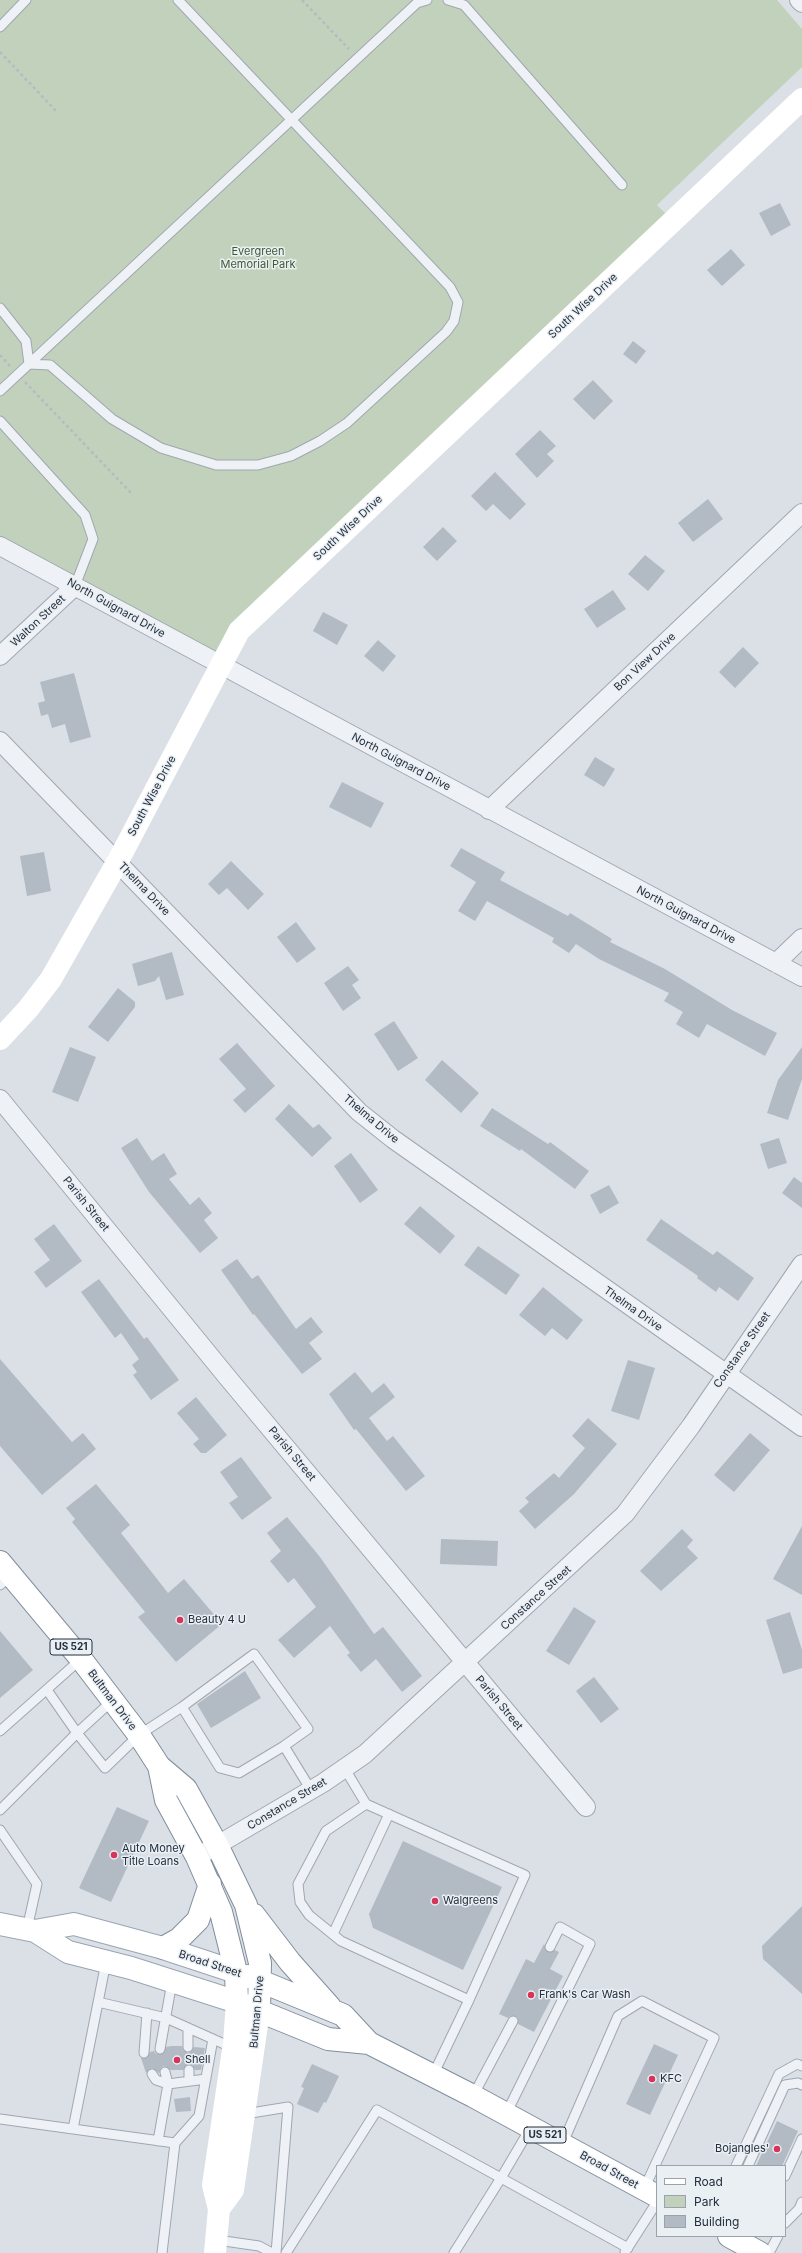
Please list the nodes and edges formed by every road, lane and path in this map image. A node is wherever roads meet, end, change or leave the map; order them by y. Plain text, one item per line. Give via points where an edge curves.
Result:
1 (26, 0) edge
2 (178, 0) edge
3 (302, 0) edge
4 (427, 0) edge
5 (448, 0) edge
6 (799, 0) edge
7 (417, 2) edge
8 (802, 3) edge
9 (0, 27) edge
10 (0, 52) edge
11 (358, 58) junction
12 (802, 100) edge
13 (57, 112) dead end
14 (292, 120) junction
15 (622, 185) dead end
16 (0, 308) edge
17 (29, 364) junction
18 (18, 375) junction
19 (0, 391) edge
20 (0, 421) edge
21 (132, 495) dead end
22 (802, 513) edge
23 (0, 546) edge
24 (75, 586) junction
25 (0, 656) edge
26 (220, 665) junction
27 (0, 741) edge
28 (489, 810) junction
29 (118, 861) junction
30 (802, 938) edge
31 (776, 963) junction
32 (802, 977) edge
33 (0, 1040) edge
34 (0, 1099) edge
35 (802, 1264) edge
36 (726, 1374) junction
37 (802, 1427) edge
38 (4, 1574) edge
39 (81, 1659) junction
40 (465, 1662) junction
41 (47, 1690) junction
42 (113, 1700) junction
43 (182, 1707) junction
44 (0, 1731) edge
45 (77, 1733) junction
46 (139, 1735) junction
47 (284, 1746) junction
48 (159, 1766) junction
49 (345, 1769) junction
50 (311, 1790) junction
51 (366, 1804) junction
52 (586, 1807) dead end
53 (0, 1810) edge
54 (389, 1814) junction
55 (0, 1830) edge
56 (217, 1845) junction
57 (196, 1857) junction
58 (210, 1884) junction
59 (246, 1904) junction
60 (0, 1924) edge
61 (31, 1930) junction
62 (333, 1934) junction
63 (550, 1947) dead end
64 (162, 1948) junction
65 (106, 1962) junction
66 (236, 1972) junction
67 (172, 1981) junction
68 (261, 1981) junction
69 (469, 2000) junction
70 (98, 2002) junction
71 (237, 2002) junction
72 (259, 2011) junction
73 (333, 2011) junction
74 (147, 2013) junction
75 (166, 2018) junction
76 (513, 2021) dead end
77 (188, 2028) junction
78 (214, 2039) junction
79 (369, 2043) junction
80 (188, 2047) dead end
81 (160, 2049) dead end
82 (233, 2049) junction
83 (144, 2053) dead end
84 (802, 2066) edge
85 (189, 2070) dead end
86 (165, 2072) dead end
87 (152, 2074) dead end
88 (433, 2075) junction
89 (206, 2079) junction
90 (189, 2081) junction
91 (168, 2084) junction
92 (802, 2085) edge
93 (473, 2096) junction
94 (245, 2114) junction
95 (506, 2114) junction
96 (0, 2119) edge
97 (531, 2127) junction
98 (73, 2129) junction
99 (802, 2139) edge
100 (158, 2141) junction
101 (175, 2143) junction
102 (562, 2144) junction
103 (665, 2165) edge
104 (736, 2165) edge
105 (748, 2165) edge
106 (786, 2174) edge
107 (501, 2178) junction
108 (653, 2196) edge
109 (802, 2202) edge
110 (218, 2209) junction
111 (786, 2217) edge
112 (731, 2237) edge
113 (777, 2237) edge
114 (216, 2246) edge
115 (626, 2250) edge
116 (162, 2253) edge
117 (272, 2253) edge
118 (276, 2253) edge
119 (286, 2253) edge
120 (454, 2253) edge
121 (760, 2253) edge
122 (769, 2253) edge

1 - 9 lane
2 - 14 lane
3 - 11 path
4 - 7 lane
5 - 15 lane via 464,5
6 - 8 street
7 - 11 lane
10 - 13 path
11 - 14 lane
12 - 26 main road, South Wise Drive via 239,631
14 - 17 lane
14 - 17 lane via 450,287 458,302 454,321 446,332 347,423 291,456 258,465 216,465 161,448 112,419 50,365
16 - 17 lane via 26,341
17 - 18 lane
18 - 19 lane
18 - 21 path
20 - 24 lane via 85,515 93,539
22 - 28 street, Bon View Drive
23 - 24 street, North Guignard Drive
24 - 25 street, Walton Street
24 - 26 street, North Guignard Drive
26 - 28 street, North Guignard Drive
26 - 29 main road, South Wise Drive
27 - 29 street, Thelma Drive
28 - 31 street, North Guignard Drive
29 - 33 main road, South Wise Drive via 51,979
29 - 36 street, Thelma Drive via 359,1112 393,1140
30 - 31 street
31 - 32 street, North Guignard Drive
34 - 40 street, Parish Street
35 - 36 street, Constance Street
36 - 37 street, Thelma Drive
36 - 40 street, Constance Street via 625,1514
38 - 39 main road, Bultman Drive / US 521
39 - 41 lane
39 - 42 main road, Bultman Drive / US 521
40 - 49 street, Constance Street via 365,1754
40 - 52 street, Parish Street
41 - 44 lane
41 - 45 lane
42 - 45 lane
42 - 46 main road, Bultman Drive / US 521
43 - 46 lane
43 - 47 lane via 220,1768 239,1773
43 - 47 lane via 254,1654 308,1729
45 - 46 lane via 105,1768
45 - 53 lane
46 - 48 main road, Bultman Drive / US 521
47 - 50 lane
48 - 56 main road, Bultman Drive / US 521 via 186,1789
48 - 57 main road, Bultman Drive / US 521 via 166,1800
49 - 50 street, Constance Street
49 - 51 lane
50 - 56 street, Constance Street
51 - 54 lane
51 - 62 lane via 326,1831 298,1884 300,1902 309,1914
54 - 62 lane
54 - 69 lane via 525,1875
55 - 61 lane via 38,1884
56 - 57 street, Constance Street
56 - 59 main road, Bultman Drive / US 521
57 - 58 main road, Bultman Drive / US 521
58 - 64 main road via 198,1920 180,1939
58 - 66 main road, Bultman Drive / US 521 via 221,1912
59 - 68 main road, Bultman Drive via 256,1942
59 - 73 main road, US 521 via 290,1962
60 - 61 main road, Broad Street
61 - 64 main road, Broad Street via 74,1924
61 - 65 main road, Broad Street via 68,1952
62 - 69 lane via 342,1941
63 - 95 lane via 560,1927 590,1944
64 - 66 main road, Broad Street
65 - 67 main road, Broad Street
65 - 70 lane
66 - 68 main road, Broad Street
66 - 71 main road, Bultman Drive / US 521
67 - 71 main road, Broad Street
67 - 75 lane
68 - 72 main road, Bultman Drive
68 - 73 main road, Broad Street
69 - 88 lane
70 - 74 lane
70 - 98 lane
71 - 72 main road, Broad Street / US 521
71 - 82 main road, Bultman Drive
72 - 79 main road, Broad Street / US 521 via 328,2039
72 - 94 main road, Bultman Drive
73 - 79 main road, Broad Street / US 521 via 343,2015
74 - 75 lane
74 - 83 lane
75 - 77 lane
75 - 81 lane
76 - 93 lane
77 - 78 lane
77 - 80 lane
78 - 82 lane
78 - 89 lane
79 - 88 main road, Broad Street / US 521
82 - 110 main road, Bultman Drive via 213,2185
84 - 104 lane via 797,2064 779,2074
85 - 90 lane
86 - 91 lane
87 - 91 lane via 156,2080
88 - 93 main road, Broad Street / US 521
89 - 90 lane
89 - 101 lane via 199,2116
90 - 91 lane
91 - 100 lane
92 - 105 lane via 785,2085
93 - 95 main road, Broad Street / US 521
94 - 110 main road, Bultman Drive via 233,2190
94 - 118 lane via 288,2107
95 - 97 main road, Broad Street / US 521
96 - 98 lane
97 - 102 main road, Broad Street / US 521
97 - 107 lane
98 - 100 lane
99 - 106 lane
100 - 101 lane
101 - 116 lane
102 - 103 lane via 618,2016 642,2001 714,2038
102 - 108 main road, Broad Street / US 521
107 - 115 lane
107 - 119 lane via 377,2110
107 - 120 lane
108 - 115 lane
109 - 111 lane via 798,2209
110 - 114 main road, Bultman Drive
112 - 121 main road
113 - 122 lane
114 - 117 lane via 260,2246

